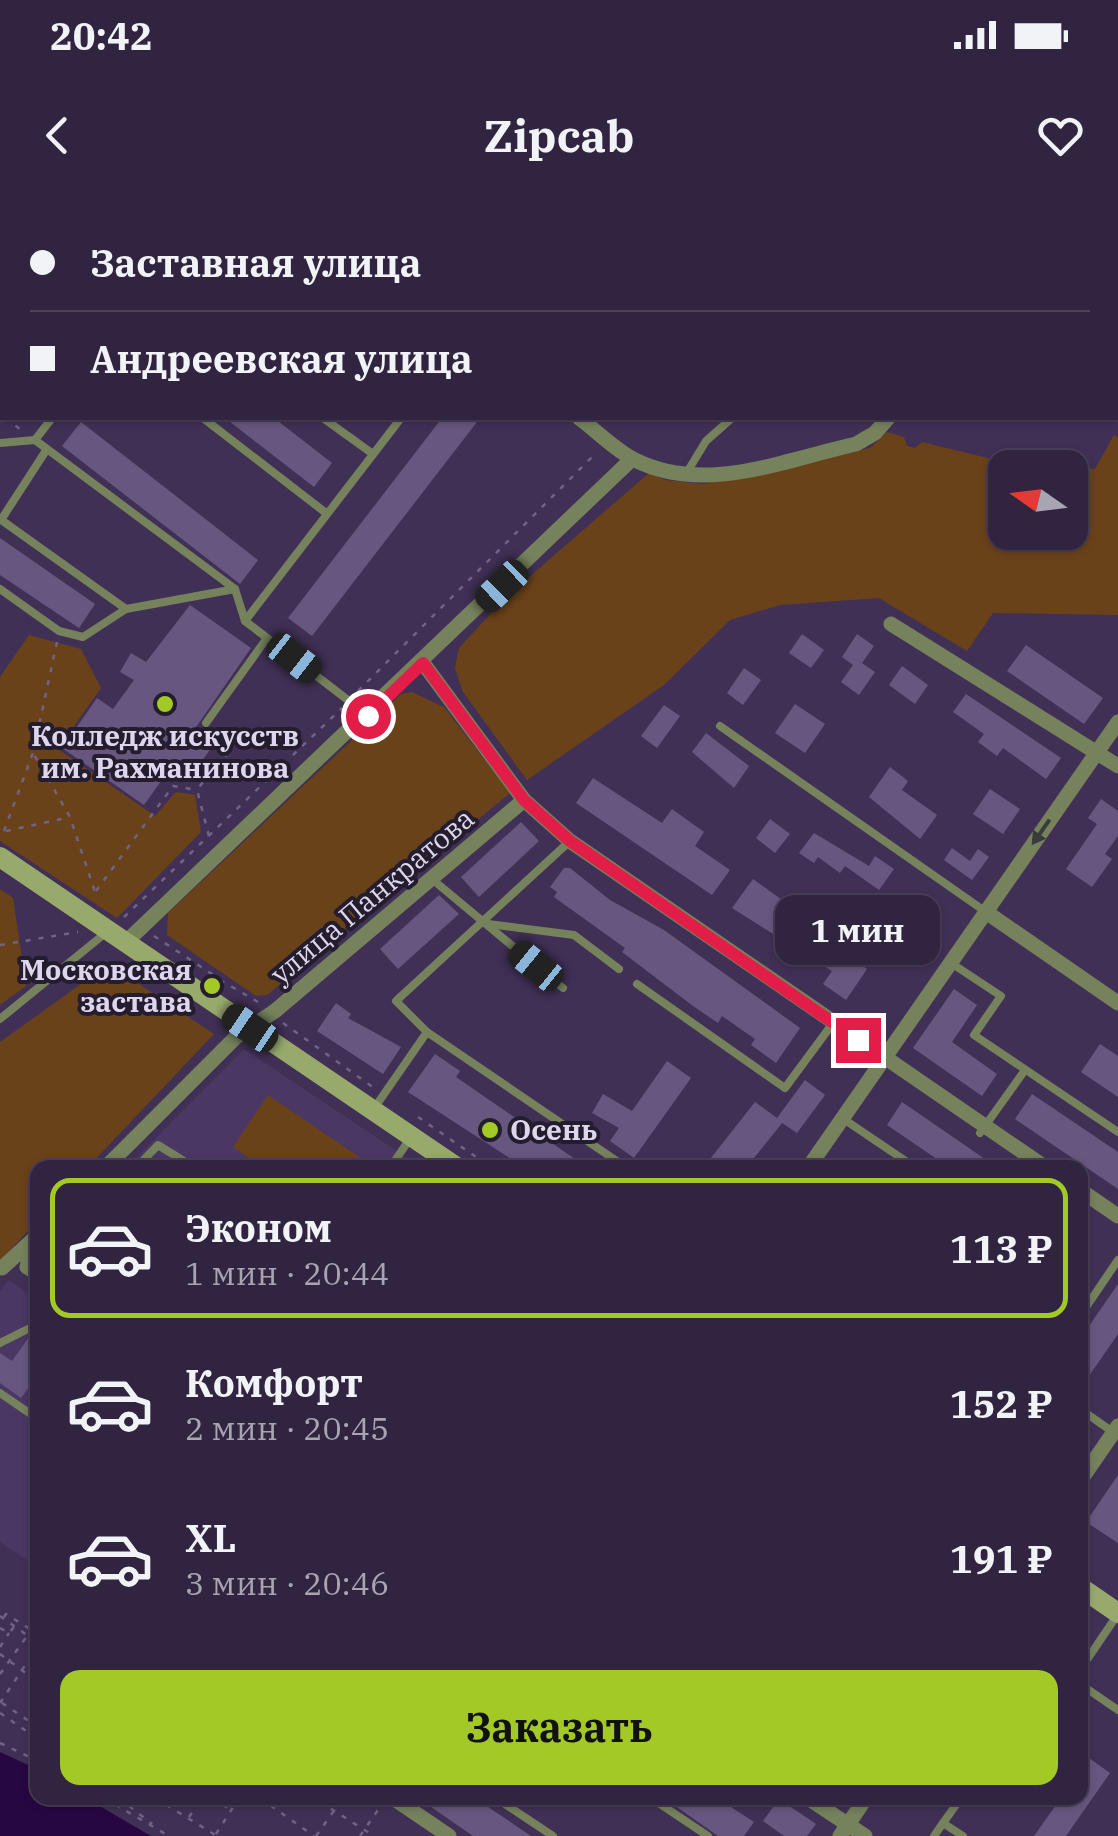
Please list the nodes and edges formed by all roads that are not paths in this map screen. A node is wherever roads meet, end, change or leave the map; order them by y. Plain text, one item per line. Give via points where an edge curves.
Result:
1 (50, 420) edge
2 (206, 420) edge
3 (326, 420) edge
4 (398, 420) edge
5 (582, 420) edge
6 (730, 420) edge
7 (886, 420) edge
8 (35, 440) junction
9 (0, 443) edge
10 (47, 449) junction
11 (373, 454) junction
12 (636, 460) junction
13 (683, 478) junction
14 (326, 514) junction
15 (0, 519) edge
16 (235, 589) junction
17 (0, 590) edge
18 (126, 609) junction
19 (245, 621) junction
20 (892, 624) dead end
21 (267, 638) junction
22 (423, 663) junction
23 (368, 716) junction
24 (1118, 722) edge
25 (206, 724) road end
26 (720, 726) dead end
27 (1097, 752) junction
28 (1118, 766) edge
29 (524, 800) junction
30 (570, 841) junction
31 (0, 857) edge
32 (429, 877) junction
33 (986, 912) junction
34 (483, 924) junction
35 (116, 937) junction
36 (951, 962) junction
37 (619, 969) dead end
38 (638, 984) dead end
39 (563, 988) dead end
40 (1118, 1003) edge
41 (0, 1019) edge
42 (833, 1023) junction
43 (250, 1028) junction
44 (427, 1032) junction
45 (884, 1058) junction
46 (1024, 1070) junction
47 (378, 1102) junction
48 (842, 1118) junction
49 (413, 1126) junction
50 (983, 1129) junction
51 (1118, 1132) edge
52 (113, 1160) edge
53 (144, 1160) edge
54 (183, 1160) edge
55 (394, 1160) edge
56 (449, 1160) edge
57 (615, 1160) edge
58 (813, 1160) edge
59 (904, 1160) edge
60 (1033, 1160) edge
61 (1088, 1195) edge
62 (1118, 1216) edge
63 (30, 1242) edge
64 (1118, 1260) edge
65 (2, 1268) edge
66 (30, 1271) edge
67 (1088, 1304) edge
68 (30, 1328) edge
69 (0, 1343) edge
70 (0, 1393) edge
71 (1088, 1413) edge
72 (30, 1414) edge
73 (1116, 1429) edge
74 (1088, 1470) edge
75 (1088, 1593) edge
76 (1118, 1614) edge
77 (1088, 1658) edge
78 (1088, 1689) edge
79 (1118, 1710) edge
80 (401, 1805) edge
81 (506, 1805) edge
82 (662, 1805) edge
83 (816, 1805) edge
84 (861, 1805) edge
85 (956, 1805) edge
86 (943, 1823) junction
87 (844, 1830) edge
88 (449, 1836) edge
89 (553, 1836) edge
90 (708, 1836) edge
91 (865, 1836) edge
92 (934, 1836) edge
93 (963, 1836) edge

1 - 8 lane
2 - 14 lane
3 - 11 lane
4 - 11 lane
5 - 12 street
6 - 13 lane via 706,441
7 - 13 street via 856,444 710,478
8 - 9 lane
8 - 10 lane
10 - 15 lane
10 - 16 lane
11 - 14 lane
12 - 13 street
12 - 22 street
14 - 19 lane
15 - 18 lane
16 - 18 lane
16 - 19 lane
17 - 18 lane via 59,631 82,638
19 - 21 lane
20 - 27 street
21 - 23 lane
21 - 25 lane
22 - 23 street
22 - 29 street
23 - 35 street via 142,927
24 - 27 street
26 - 33 lane
27 - 28 street
27 -> 33 street
29 - 30 street
29 - 32 street, улица Панкратова
30 - 34 lane
30 - 42 street
31 - 35 main road
32 - 34 lane
32 - 43 street, улица Панкратова
33 - 36 street
33 - 40 street
34 - 37 lane via 574,936
34 - 39 lane
34 - 44 lane via 396,1001
35 - 41 lane
35 - 43 main road
36 - 45 street
36 - 46 lane via 1001,996 974,1035
38 - 42 lane via 784,1088
42 - 45 street
43 - 47 main road
43 - 52 street, улица Панкратова
44 - 47 lane
44 - 57 lane
45 - 48 street
45 - 50 street
46 - 50 lane
46 - 51 lane
47 - 49 main road
48 - 58 street
48 - 59 lane
49 - 55 lane
49 - 56 main road
50 - 60 street
53 - 54 lane via 158,1145
61 - 62 street
63 - 65 street
64 - 67 lane
65 - 66 lane
68 - 69 lane
70 - 72 lane
71 - 73 lane
73 - 74 street
75 - 76 main road
76 - 77 lane
78 - 79 lane
80 - 88 street
81 - 89 lane
82 - 90 lane
83 - 87 street
84 - 87 street
85 - 86 lane
86 - 92 lane
86 - 93 lane
87 - 91 street

